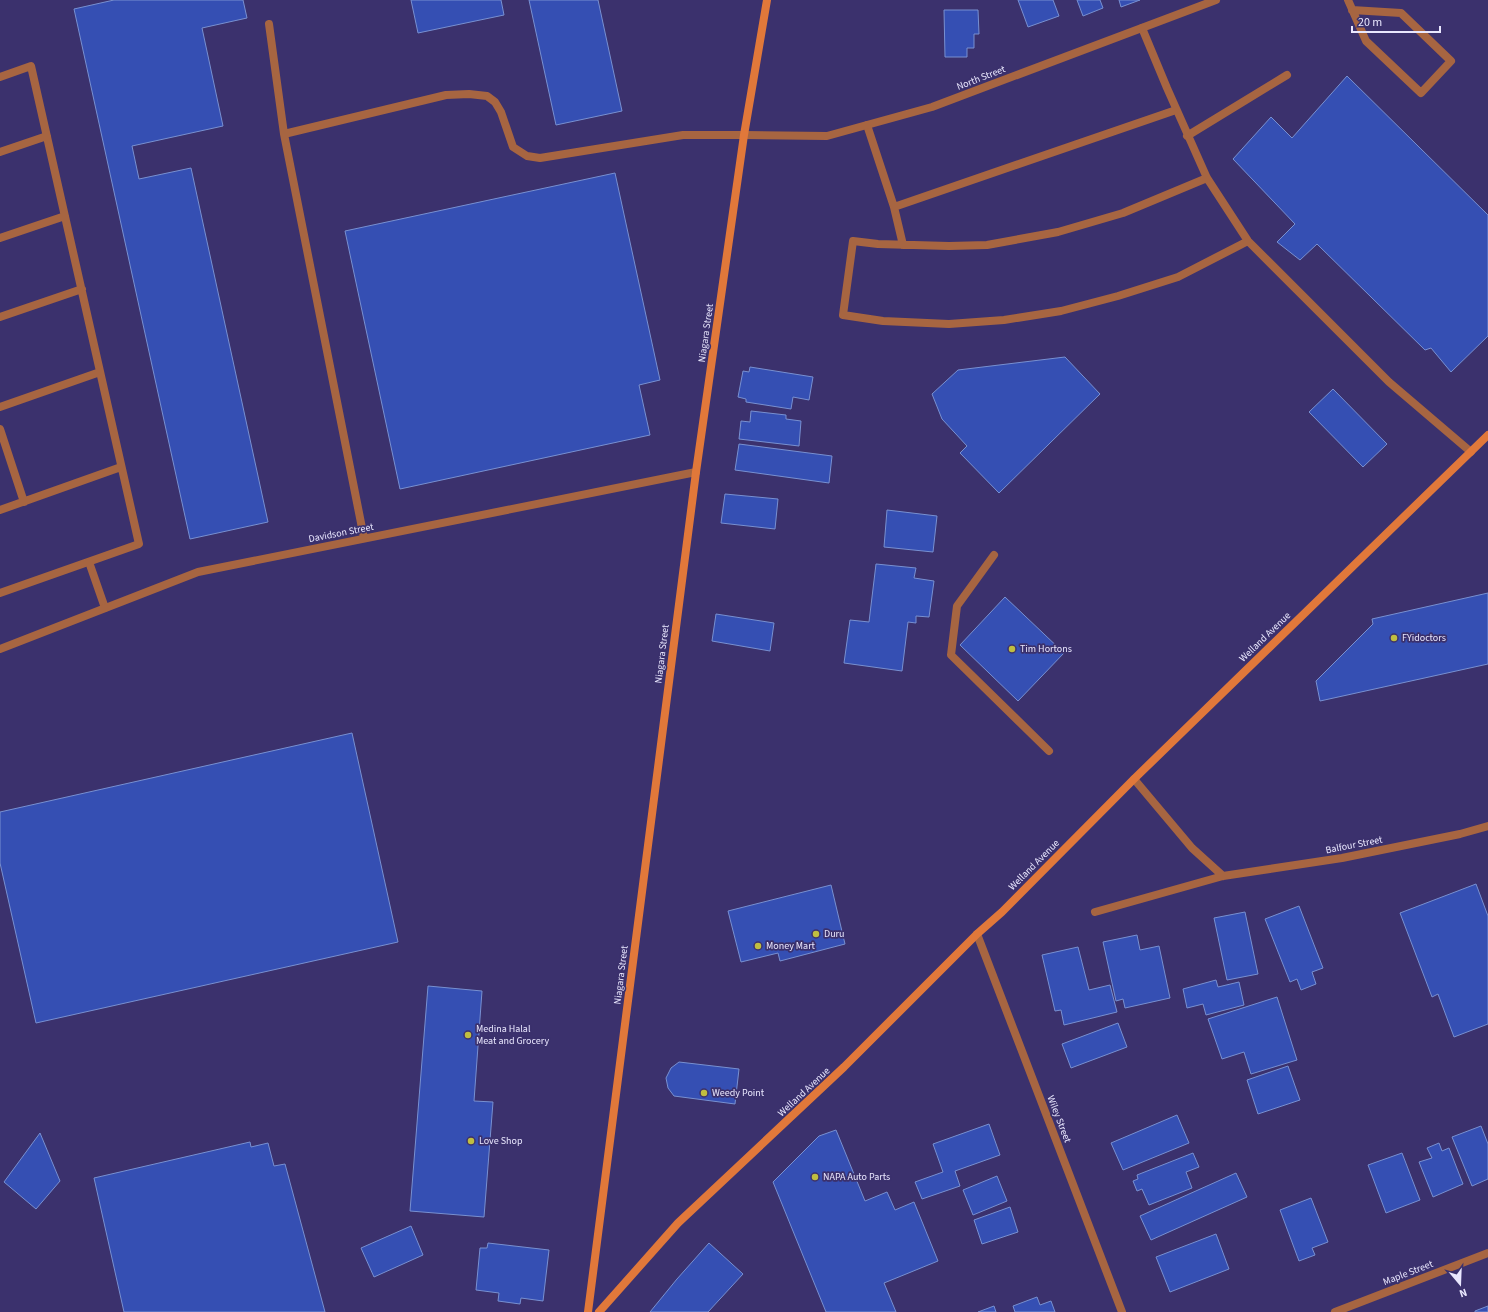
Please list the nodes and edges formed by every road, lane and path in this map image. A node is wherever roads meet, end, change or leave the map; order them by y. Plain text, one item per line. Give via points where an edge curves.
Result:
1 (767, 0) edge
2 (1216, 0) edge
3 (1348, 0) edge
4 (1352, 10) junction
5 (269, 24) dead end
6 (1142, 28) junction
7 (1287, 75) dead end
8 (0, 77) edge
9 (1176, 110) junction
10 (867, 125) junction
11 (284, 134) junction
12 (744, 135) junction
13 (47, 136) junction
14 (1187, 136) junction
15 (0, 152) edge
16 (1207, 178) junction
17 (894, 207) junction
18 (65, 216) junction
19 (0, 238) edge
20 (1248, 241) junction
21 (903, 245) junction
22 (82, 290) junction
23 (0, 317) edge
24 (100, 372) junction
25 (0, 407) edge
26 (0, 429) edge
27 (1488, 435) edge
28 (1471, 452) junction
29 (122, 467) junction
30 (696, 472) junction
31 (24, 502) junction
32 (0, 510) edge
33 (364, 538) junction
34 (994, 555) dead end
35 (89, 562) junction
36 (0, 593) edge
37 (105, 608) junction
38 (0, 649) edge
39 (1049, 751) dead end
40 (1134, 779) junction
41 (1488, 826) edge
42 (1223, 876) junction
43 (1095, 912) dead end
44 (977, 934) junction
45 (1488, 1253) edge
46 (588, 1312) edge
47 (599, 1312) edge
48 (1122, 1312) edge
49 (1335, 1312) edge

1 - 12 main road, Niagara Street
2 - 6 street, North Street
3 - 4 street
4 - 4 street via 1366,41 1420,93 1451,61 1401,13
5 - 11 street
6 - 9 street
6 - 10 street, North Street via 932,107
7 - 14 street
8 - 13 street via 31,66
9 - 14 street
9 - 17 street
10 - 12 street, North Street via 827,136
10 - 17 street
11 - 12 street, North Street via 446,95 469,94 487,96 495,102 513,147 527,156 540,158 683,135
11 - 33 street
12 - 30 main road, Niagara Street
13 - 15 street
13 - 18 street
14 - 16 street
16 - 20 street
16 - 21 street via 1123,213 1058,232 987,245
17 - 21 street
18 - 19 street
18 - 22 street
20 - 21 street via 1178,277 1061,311 1004,320 949,324 883,321 843,315 853,241
20 - 28 street via 1389,382
22 - 23 street
22 - 24 street
24 - 25 street
24 - 29 street
26 - 31 street
27 - 28 main road, Welland Avenue
28 - 40 main road, Welland Avenue
29 - 31 street
29 - 35 street via 139,544
30 - 33 street, Davidson Street
30 - 46 main road, Niagara Street
31 - 32 street
33 - 37 street, Davidson Street via 198,572
34 - 39 street via 957,606 951,655
35 - 36 street
35 - 37 street
37 - 38 street, Davidson Street
40 - 42 street via 1192,848
40 - 44 main road, Welland Avenue
41 - 42 street, Balfour Street via 1342,858
42 - 43 street, Balfour Street
44 - 47 main road, Welland Avenue via 844,1067 678,1223
44 - 48 street, Wiley Street
45 - 49 street, Maple Street

